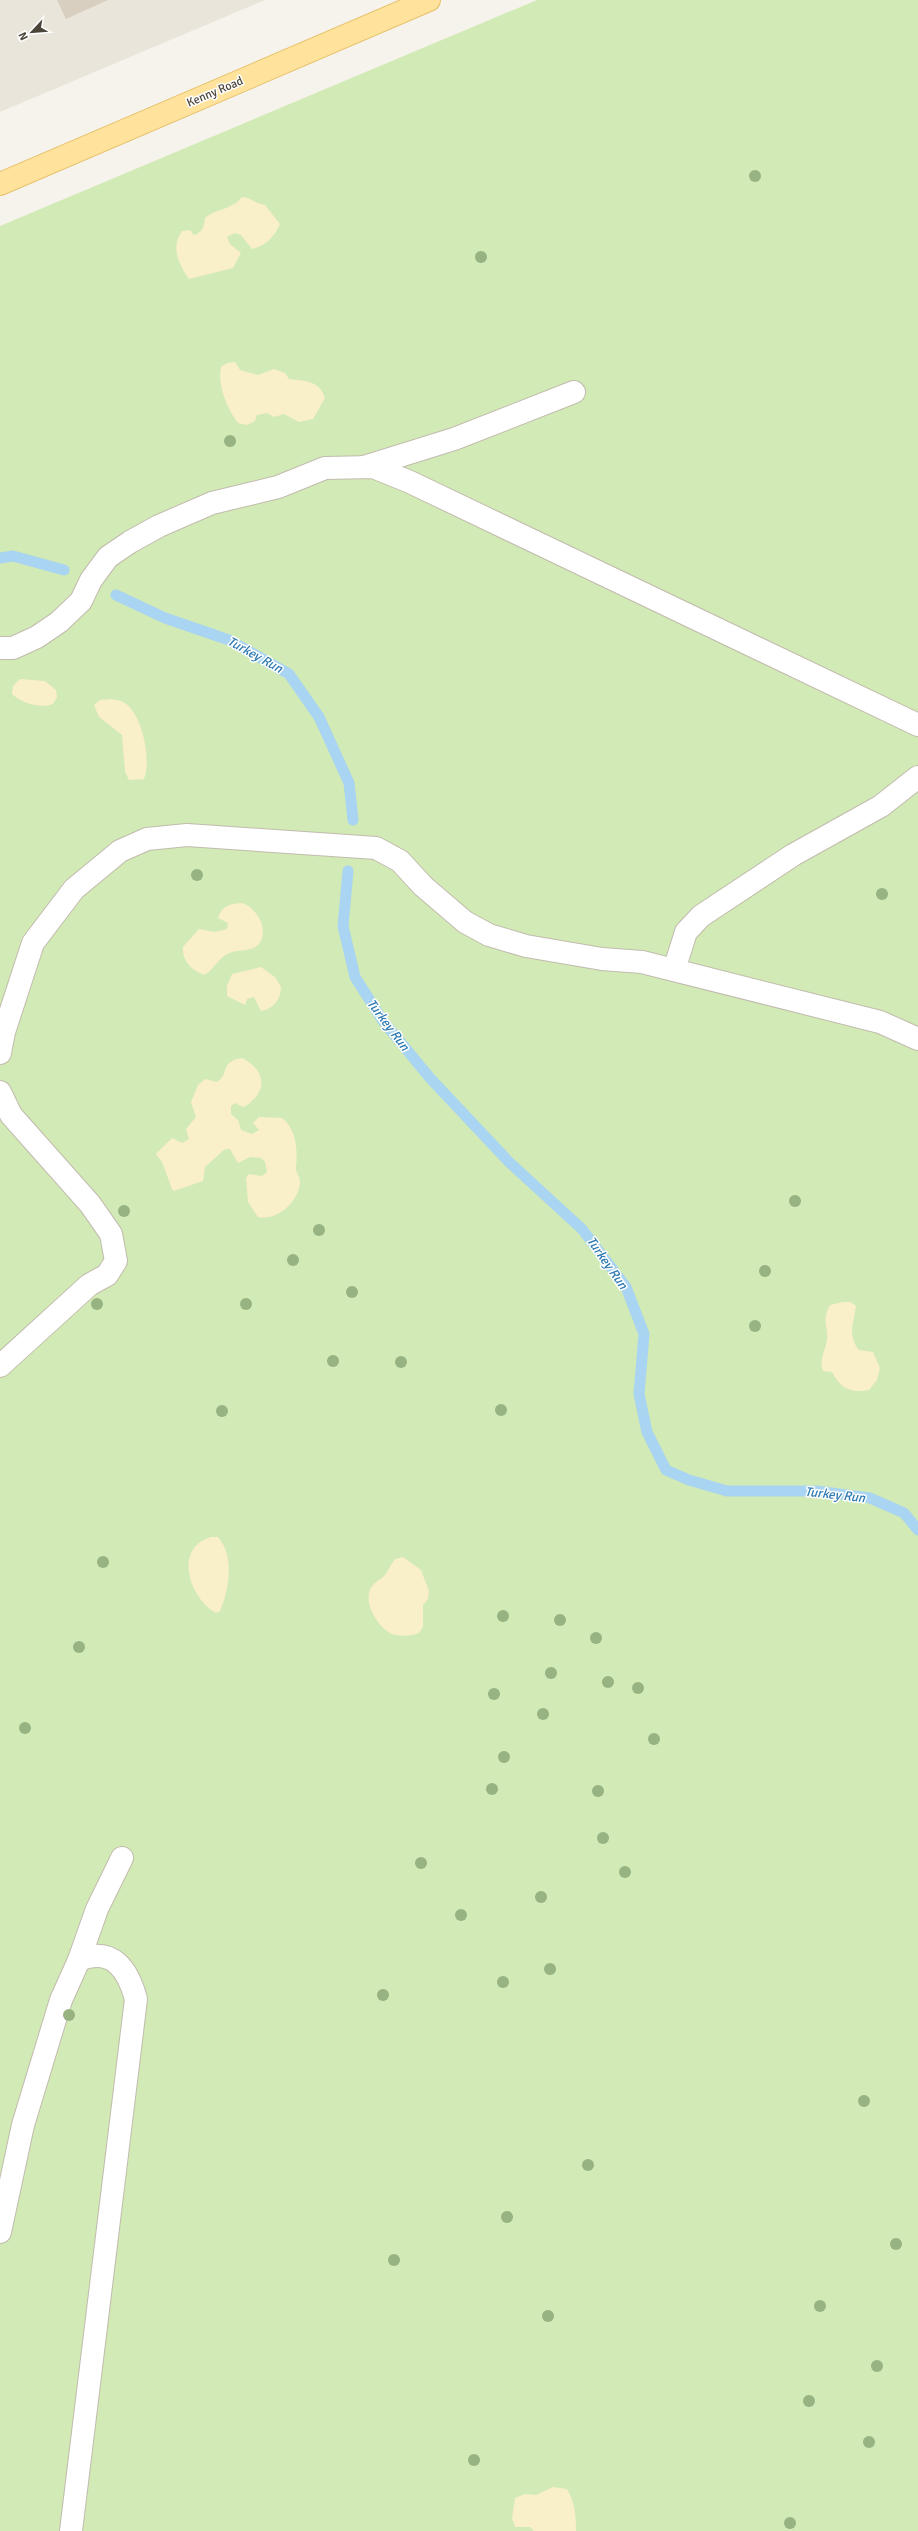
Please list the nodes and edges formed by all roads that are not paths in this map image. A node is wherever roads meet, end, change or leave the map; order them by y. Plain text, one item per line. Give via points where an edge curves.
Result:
1 (429, 0) edge
2 (0, 184) edge
3 (574, 392) dead end
4 (363, 468) junction
5 (0, 648) edge
6 (918, 725) edge
7 (918, 777) edge
8 (674, 970) junction
9 (918, 1038) edge
10 (0, 1053) edge
11 (0, 1092) edge
12 (0, 1366) edge
13 (122, 1858) dead end
14 (79, 1960) junction
15 (0, 2232) edge
16 (71, 2531) edge

1 - 2 main road, Kenny Road
3 - 4 lane via 454,439
4 - 5 lane via 325,468 278,487 212,503 159,526 108,557 81,601 59,622 37,637 13,648
4 - 6 lane via 373,467 410,482
7 - 8 lane via 882,806 793,855 700,916 686,932
8 - 9 lane via 880,1022
8 - 10 lane via 642,962 602,959 526,946 489,935 465,922 423,886 400,861 376,848 194,836 148,839 120,851 95,870 74,889 33,943 4,1032
11 - 12 lane via 11,1115 90,1204 111,1234 116,1261 107,1276 89,1285
13 - 14 lane via 97,1909
14 - 15 lane via 61,2000 23,2125
14 - 16 lane via 103,1957 120,1964 131,1980 136,1999

